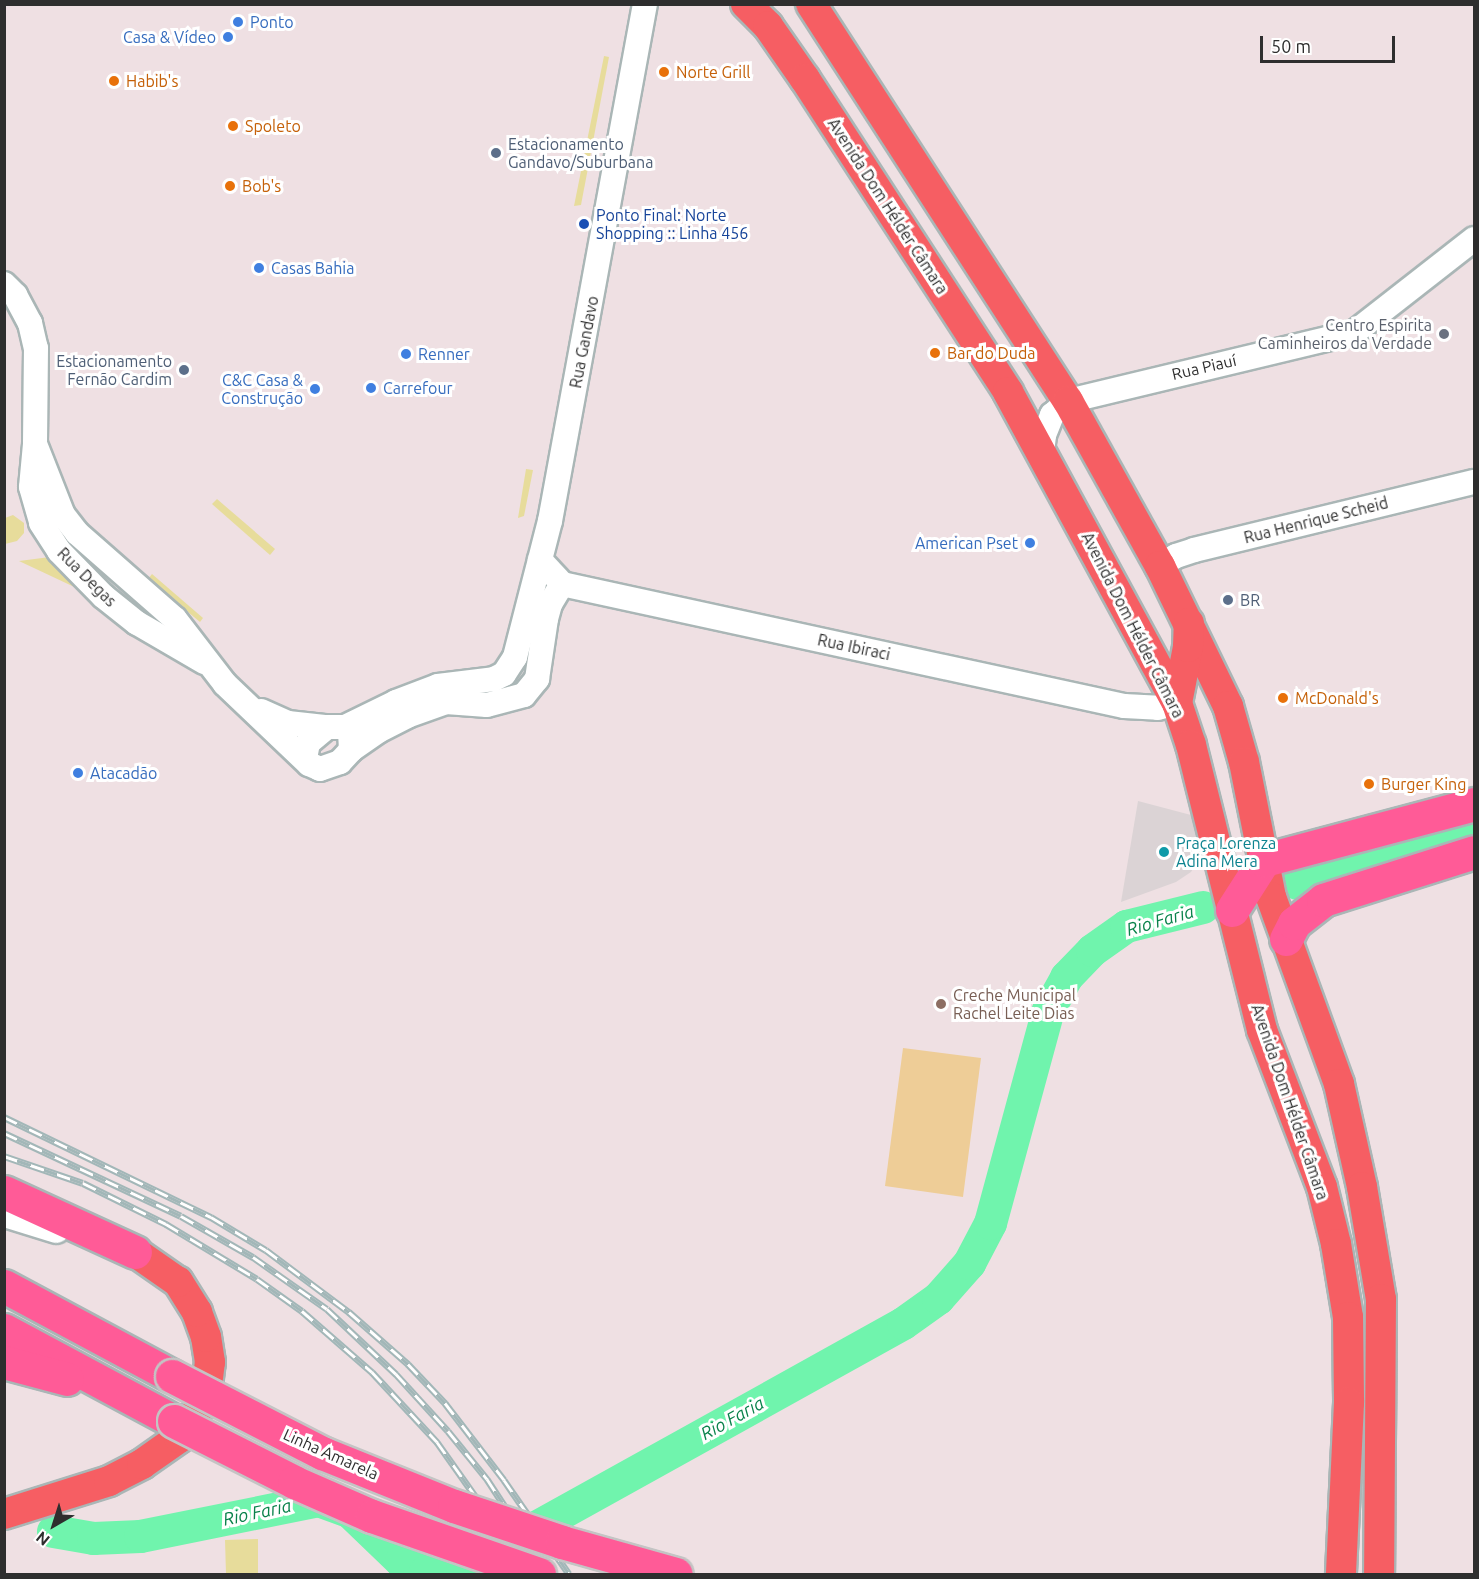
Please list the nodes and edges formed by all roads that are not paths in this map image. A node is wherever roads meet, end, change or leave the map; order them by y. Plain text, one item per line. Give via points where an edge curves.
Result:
1 (645, 4) edge
2 (746, 4) edge
3 (811, 4) edge
4 (1474, 239) edge
5 (4, 284) edge
6 (1068, 402) junction
7 (35, 444) junction
8 (1042, 452) junction
9 (1474, 482) edge
10 (59, 551) junction
11 (540, 560) junction
12 (1160, 566) junction
13 (562, 584) junction
14 (164, 609) junction
15 (1189, 622) junction
16 (209, 665) junction
17 (1177, 703) junction
18 (251, 707) junction
19 (336, 727) junction
20 (351, 750) junction
21 (305, 759) junction
22 (1474, 804) edge
23 (1474, 852) edge
24 (1264, 860) junction
25 (1232, 910) junction
26 (1286, 939) junction
27 (4, 1192) edge
28 (4, 1213) edge
29 (135, 1252) junction
30 (4, 1272) edge
31 (4, 1286) edge
32 (78, 1326) junction
33 (4, 1330) edge
34 (4, 1362) edge
35 (111, 1389) junction
36 (4, 1514) edge
37 (539, 1575) edge
38 (676, 1575) edge
39 (1341, 1575) edge
40 (1378, 1575) edge

1 - 11 street, Rua Gandavo
2 - 8 main road, Avenida Dom Hélder Câmara via 768,26 806,78 1008,392
3 - 6 main road
4 - 6 street, Rua Piauí via 1355,332
5 - 7 street, Rua Degas via 15,295 30,323 36,348
6 - 8 street via 1052,415
6 - 12 main road
7 - 10 street, Rua Degas via 31,487 34,503 41,523
7 - 14 street, Rua Degas via 63,515 94,549
8 - 17 main road, Avenida Dom Hélder Câmara
9 - 12 street, Rua Henrique Scheid via 1194,550
10 - 14 street via 81,554 137,600
10 - 16 street, Rua Degas via 88,582 137,623
11 - 13 street
11 - 19 street, Rua Gandavo via 515,657 504,674 485,681 428,689
12 - 15 main road
13 - 17 street, Rua Ibiraci via 1124,706 1158,708
13 - 20 street via 546,619 537,679 524,695 487,705 446,702 407,716
14 - 16 street, Rua Degas via 193,639
15 - 17 main road
15 - 24 main road via 1228,706
16 - 18 street, Rua Degas
17 - 25 main road, Avenida Dom Hélder Câmara
18 - 19 street, Rua Degas via 288,723
18 - 21 street, Rua Degas
19 - 20 street via 350,733
19 - 21 street via 308,744
20 - 21 street via 326,769 314,768
22 - 24 highway
23 - 26 highway via 1323,900 1294,923
24 - 25 highway
24 - 26 main road via 1271,897
25 - 39 main road, Avenida Dom Hélder Câmara via 1262,1030 1322,1187 1336,1244 1348,1328 1349,1403
26 - 40 main road via 1346,1108 1381,1299
27 - 29 highway
28 - 29 main road
29 - 36 main road via 178,1282 197,1312 210,1362 206,1394 179,1438 142,1464 109,1480
30 - 32 highway
31 - 32 highway, Linha Amarela
32 - 38 highway, Linha Amarela, bridge via 322,1452 454,1506
33 - 35 highway
34 - 35 highway
35 - 37 highway, bridge via 294,1482 372,1516

